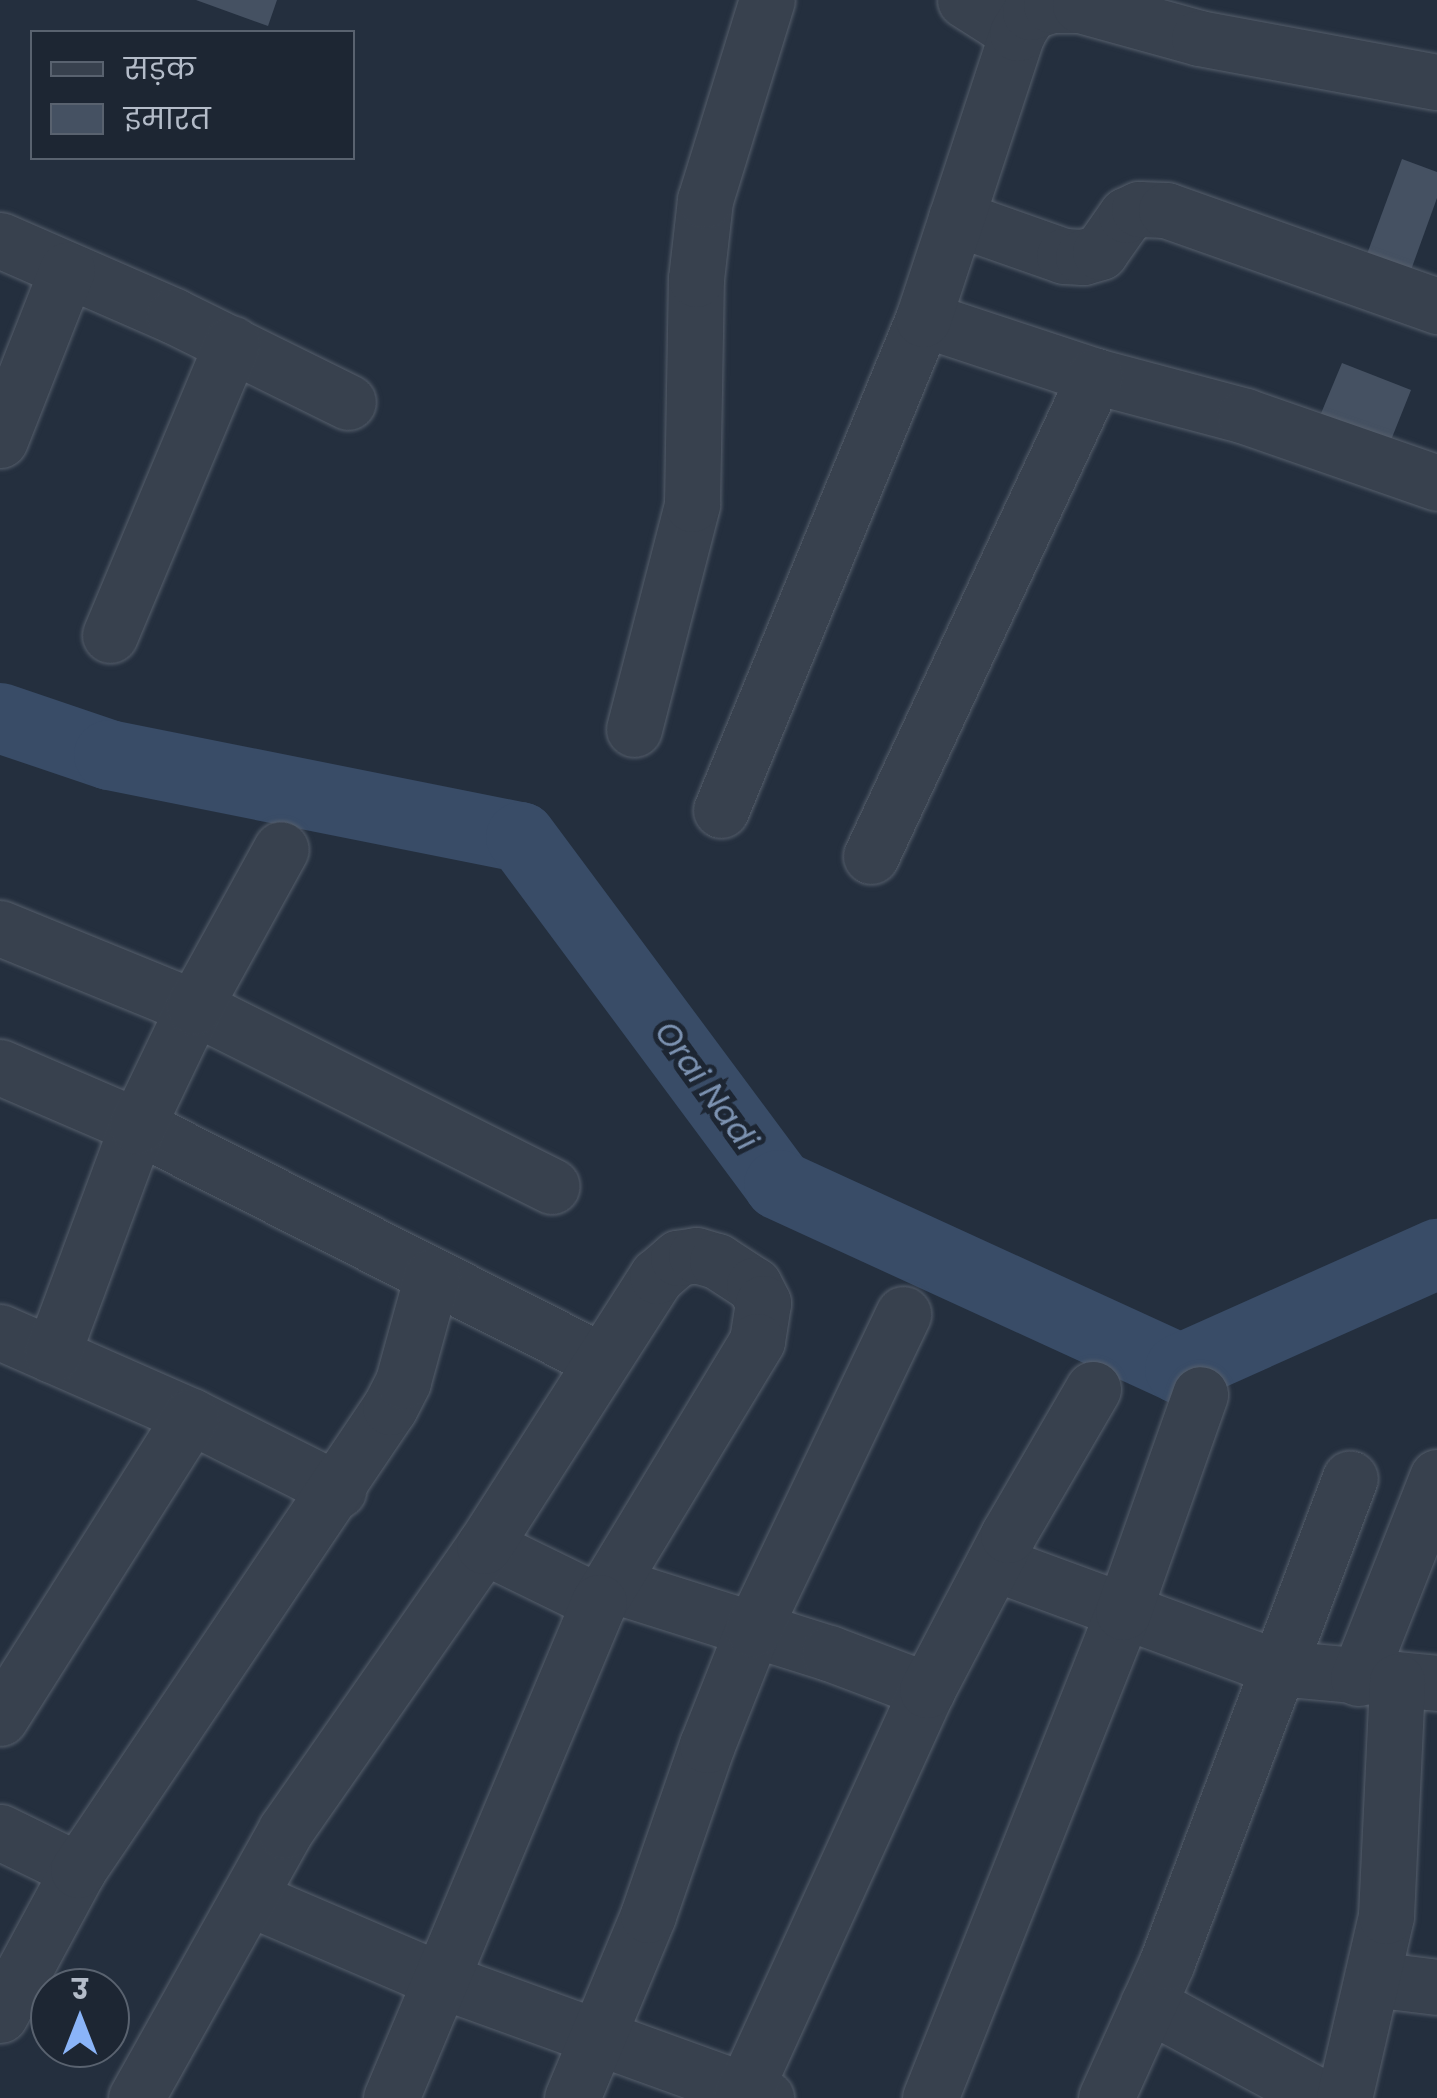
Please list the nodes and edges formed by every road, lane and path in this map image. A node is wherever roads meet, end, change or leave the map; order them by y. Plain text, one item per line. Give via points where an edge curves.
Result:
1 (767, 0) edge
2 (965, 0) edge
3 (1018, 33) junction
4 (1437, 82) edge
5 (956, 218) junction
6 (0, 240) edge
7 (68, 270) junction
8 (1437, 306) edge
9 (924, 319) junction
10 (232, 344) junction
11 (1095, 376) junction
12 (348, 402) dead end
13 (0, 440) edge
14 (1437, 483) edge
15 (110, 635) dead end
16 (634, 729) dead end
17 (721, 810) dead end
18 (282, 849) dead end
19 (872, 856) dead end
20 (0, 928) edge
21 (194, 1007) junction
22 (0, 1066) edge
23 (137, 1126) junction
24 (552, 1186) dead end
25 (432, 1276) junction
26 (903, 1314) dead end
27 (16, 1348) edge
28 (600, 1360) junction
29 (1093, 1388) dead end
30 (1200, 1394) dead end
31 (192, 1416) junction
32 (1437, 1477) edge
33 (1350, 1478) dead end
34 (338, 1490) junction
35 (484, 1546) junction
36 (994, 1563) junction
37 (605, 1593) junction
38 (1123, 1612) junction
39 (753, 1629) junction
40 (1279, 1668) junction
41 (1398, 1681) edge
42 (928, 1690) junction
43 (0, 1718) edge
44 (0, 1832) edge
45 (78, 1870) junction
46 (248, 1898) junction
47 (440, 1980) junction
48 (1373, 1980) junction
49 (1437, 1987) edge
50 (1148, 2004) junction
51 (0, 2015) edge
52 (595, 2036) junction
53 (154, 2093) edge
54 (750, 2095) edge
55 (391, 2098) edge
56 (572, 2098) edge
57 (930, 2098) edge
58 (1106, 2098) edge
59 (1322, 2098) edge
60 (1344, 2098) edge

1 - 16 street via 705,200 696,279 692,504
2 - 3 street
3 - 4 street via 1030,12 1080,5 1199,38
3 - 5 street
5 - 8 street via 1083,257 1100,252 1138,208 1166,210
5 - 9 street
6 - 7 street
7 - 10 street
7 - 13 street
9 - 11 street
9 - 17 street
10 - 12 street
10 - 15 street
11 - 14 street via 1245,416
11 - 19 street
18 - 21 street
20 - 21 street
21 - 23 street
21 - 24 street
22 - 23 street
23 - 25 street
23 - 27 street
25 - 28 street
25 - 34 street via 403,1382
26 - 39 street
27 - 31 street
28 - 35 street
28 - 37 street via 657,1276 678,1258 718,1261 754,1285 763,1303 757,1341
29 - 36 street
30 - 38 street
31 - 34 street
31 - 43 street
32 - 41 street
33 - 40 street
34 - 45 street
35 - 37 street
35 - 46 street via 285,1831
36 - 38 street
36 - 42 street
37 - 39 street
37 - 47 street
38 - 40 street
38 - 57 street
39 - 42 street
39 - 52 street via 648,1915
40 - 41 street
40 - 50 street
41 - 48 street via 1386,1916
42 - 54 street
44 - 45 street
45 - 51 street
46 - 47 street
46 - 53 street
47 - 52 street
47 - 55 street
48 - 49 street
48 - 60 street
50 - 58 street
50 - 59 street
52 - 54 street
52 - 56 street

